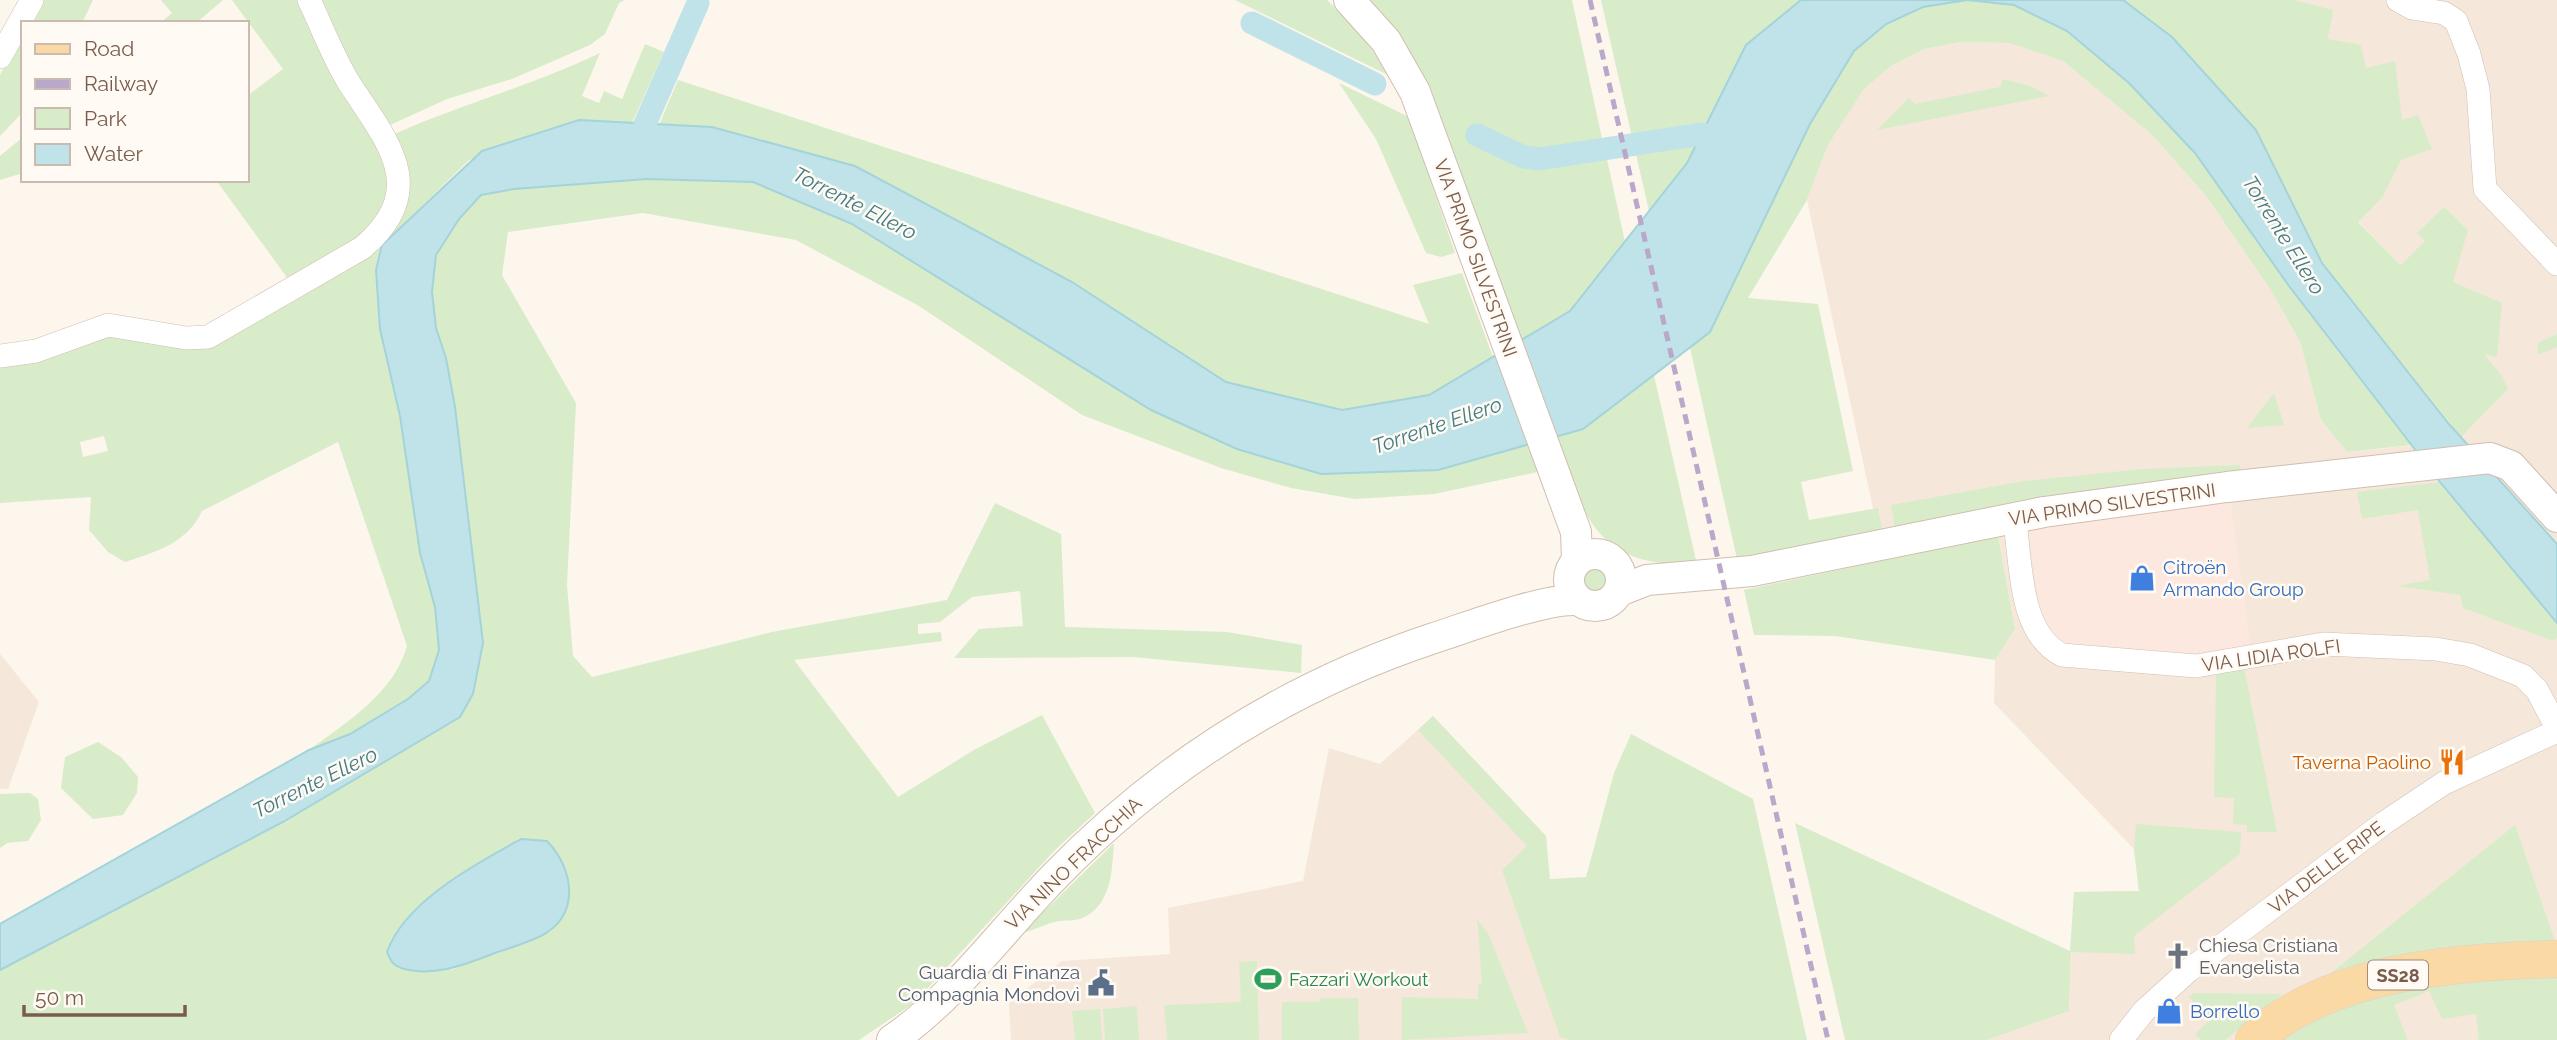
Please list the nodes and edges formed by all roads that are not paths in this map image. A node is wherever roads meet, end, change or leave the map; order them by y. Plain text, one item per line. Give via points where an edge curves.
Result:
1 (32, 0) edge
2 (309, 0) edge
3 (1349, 0) edge
4 (2398, 0) edge
5 (0, 57) edge
6 (2557, 264) edge
7 (0, 356) edge
8 (2014, 517) junction
9 (2557, 517) edge
10 (1595, 564) junction
11 (2557, 730) edge
12 (2557, 959) edge
13 (892, 1040) edge
14 (2121, 1040) edge
15 (2254, 1040) edge

1 - 5 street
2 - 7 street via 342,71 388,140 396,162 395,202 379,231 362,248 208,337 108,325 36,351
3 - 10 street, VIA PRIMO SILVESTRINI via 1387,41 1403,67
4 - 6 street via 2408,7 2454,18 2469,54 2480,101 2486,189
8 - 9 street, VIA PRIMO SILVESTRINI via 2490,458 2511,466
8 - 10 street, VIA PRIMO SILVESTRINI via 1699,578
8 - 11 street, VIA LIDIA ROLFI via 2034,627 2049,648 2062,654 2196,666 2311,645 2436,649 2470,655 2523,676 2537,690
10 - 13 street, VIA NINO FRACCHIA via 1546,605 1374,660 1291,698 1222,737 1115,817 932,1008
11 - 14 street, VIA DELLE RIPE via 2444,783 2384,823 2188,971 2144,1011
12 - 15 main road, SS28 via 2442,969 2349,985 2292,1010

